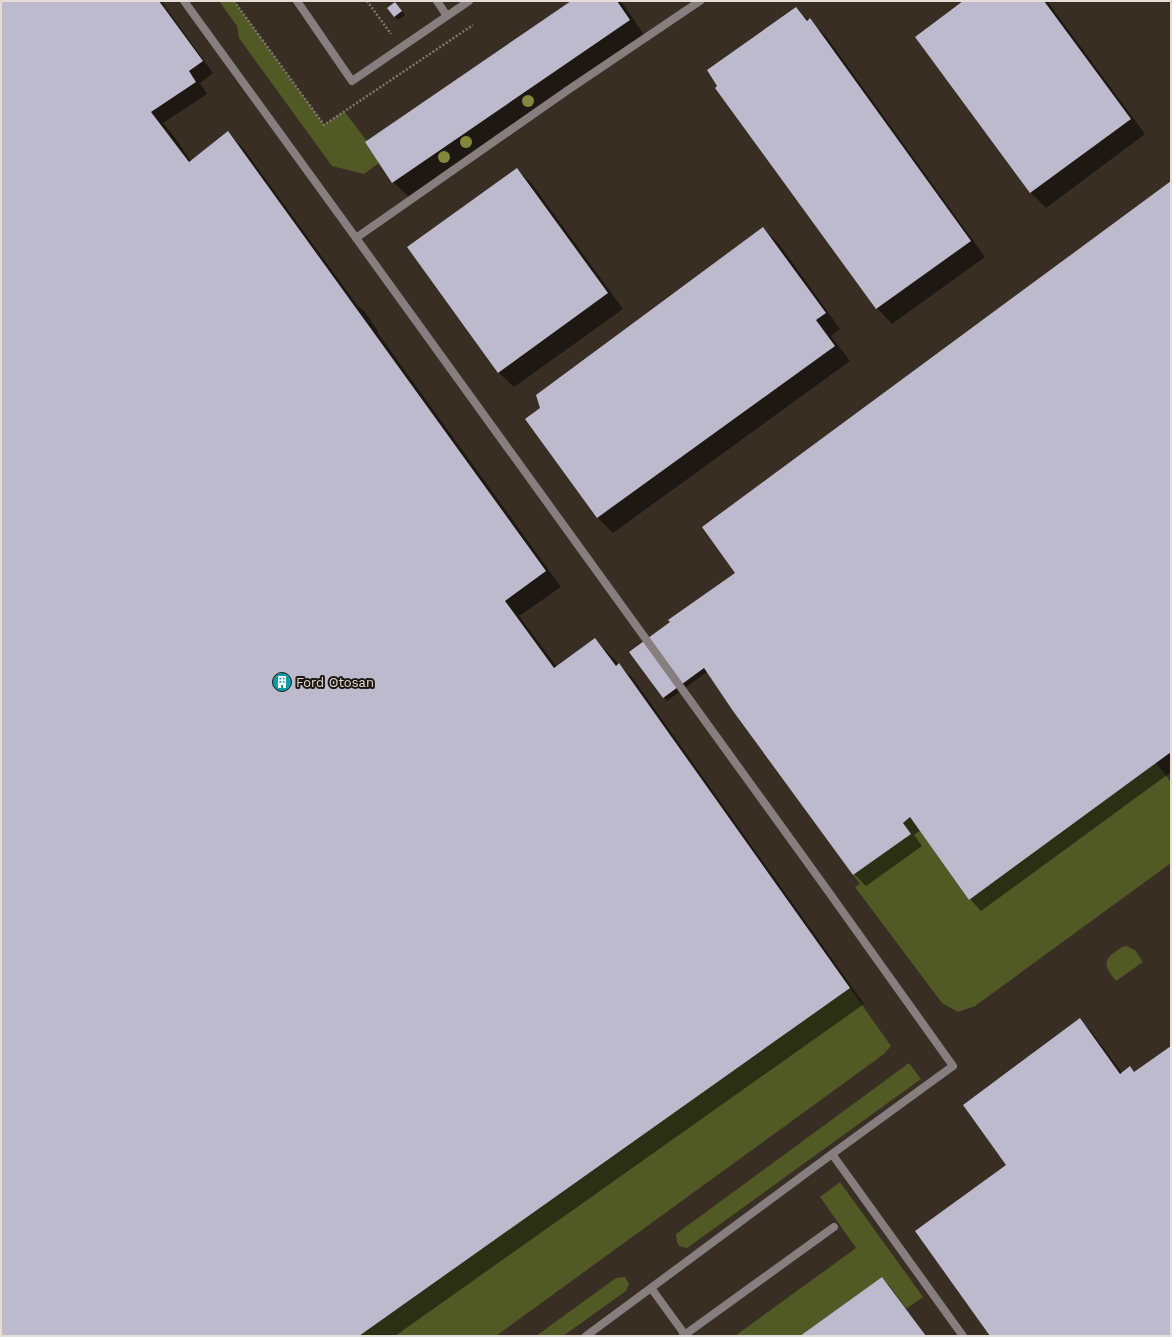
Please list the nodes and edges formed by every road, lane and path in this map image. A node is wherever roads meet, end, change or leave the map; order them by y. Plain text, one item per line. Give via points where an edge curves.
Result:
1 (184, 1) edge
2 (297, 1) edge
3 (367, 1) edge
4 (437, 1) edge
5 (469, 1) edge
6 (700, 1) edge
7 (447, 16) junction
8 (401, 48) junction
9 (356, 238) junction
10 (832, 1154) junction
11 (834, 1227) dead end
12 (651, 1288) junction
13 (586, 1336) edge
14 (684, 1336) edge
15 (963, 1336) edge

1 - 9 street
2 - 8 street via 352,81
3 - 8 path
4 - 7 street
5 - 7 street
6 - 9 street
7 - 8 street
9 - 10 street via 953,1066
10 - 12 street
10 - 15 street
11 - 14 street
12 - 13 street
12 - 14 street

